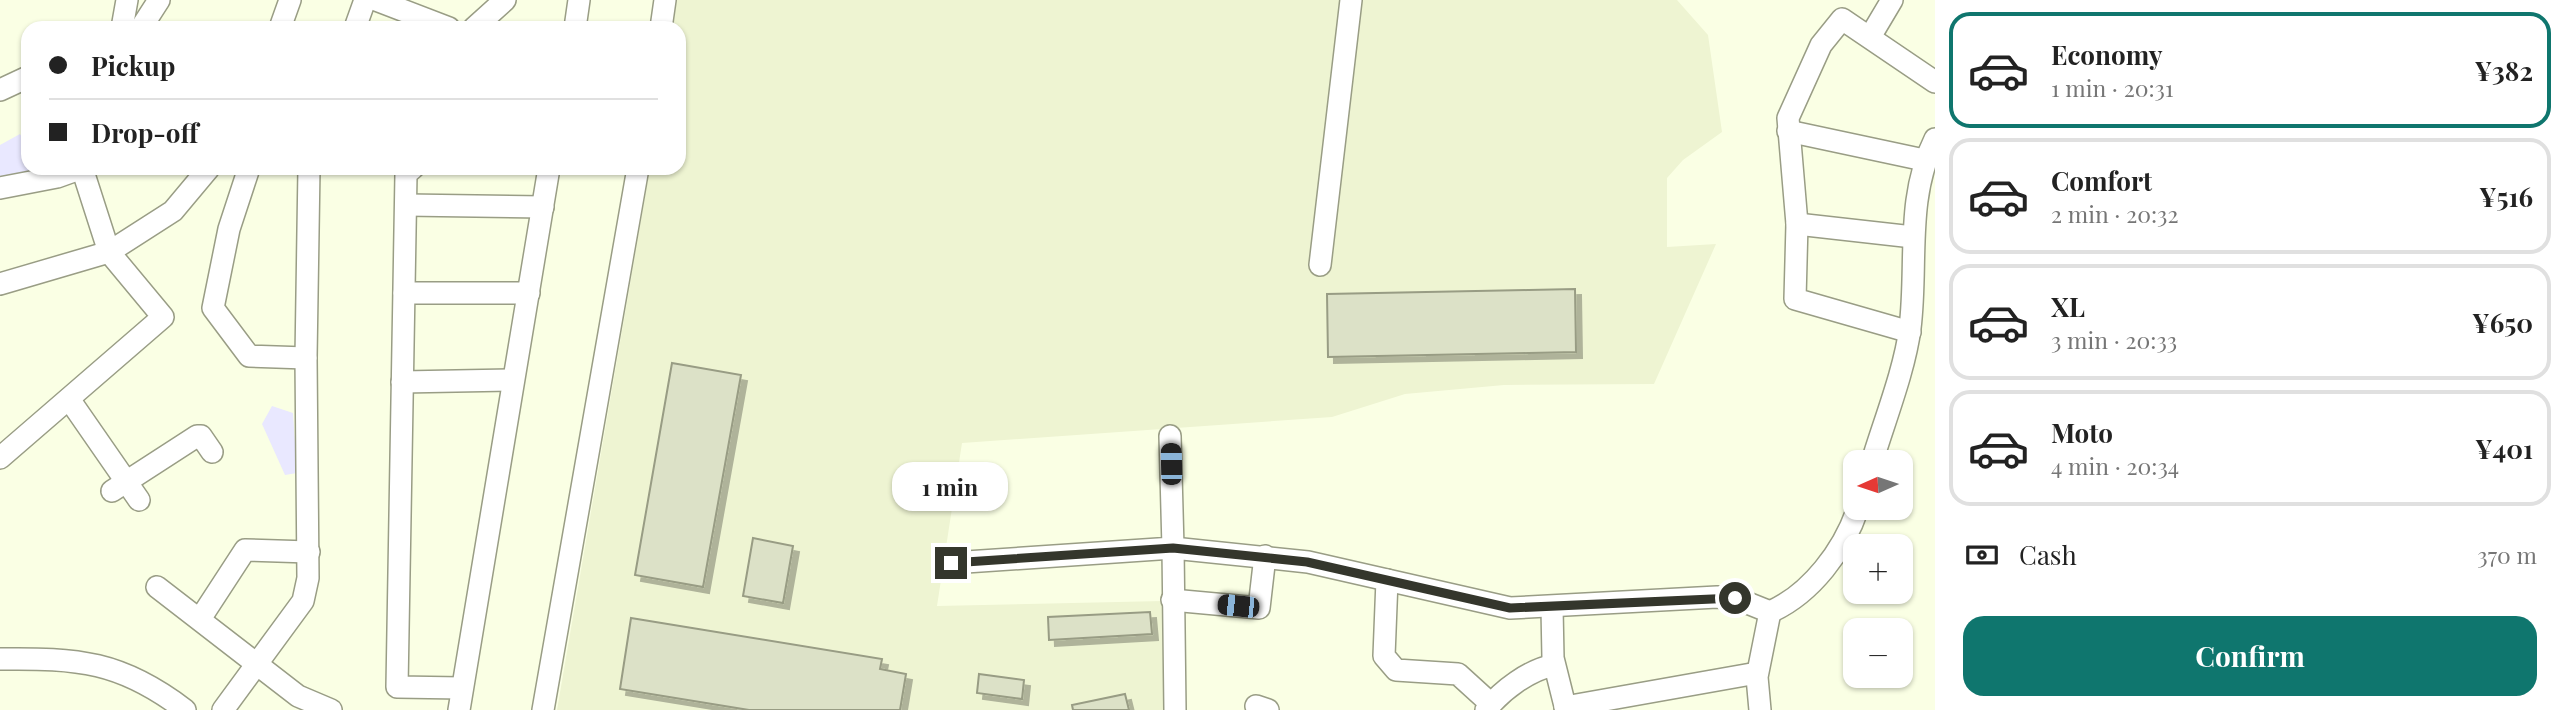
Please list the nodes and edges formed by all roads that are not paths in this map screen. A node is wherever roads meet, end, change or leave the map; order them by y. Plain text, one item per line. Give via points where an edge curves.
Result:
1 (127, 0) edge
2 (162, 0) edge
3 (290, 0) edge
4 (365, 0) edge
5 (376, 0) edge
6 (505, 0) edge
7 (579, 0) edge
8 (666, 0) edge
9 (1351, 0) edge
10 (1892, 0) edge
11 (122, 21) edge
12 (146, 21) edge
13 (157, 21) edge
14 (282, 21) edge
15 (358, 21) edge
16 (431, 21) edge
17 (482, 21) edge
18 (576, 21) edge
19 (662, 21) edge
20 (1870, 37) junction
21 (21, 80) edge
22 (1935, 82) edge
23 (0, 90) edge
24 (1788, 131) junction
25 (1935, 139) edge
26 (1924, 160) junction
27 (63, 175) edge
28 (84, 175) edge
29 (203, 175) edge
30 (247, 175) edge
31 (309, 175) edge
32 (406, 175) edge
33 (548, 175) edge
34 (637, 175) edge
35 (0, 188) edge
36 (406, 205) junction
37 (543, 207) junction
38 (1797, 225) junction
39 (1913, 237) junction
40 (109, 253) junction
41 (1320, 265) dead end
42 (0, 284) edge
43 (404, 293) junction
44 (530, 293) junction
45 (1910, 332) junction
46 (306, 358) junction
47 (513, 380) junction
48 (402, 382) junction
49 (69, 399) junction
50 (1170, 436) dead end
51 (1876, 450) edge
52 (212, 452) dead end
53 (0, 458) edge
54 (119, 487) junction
55 (139, 500) dead end
56 (1854, 520) edge
57 (1173, 548) junction
58 (309, 552) junction
59 (1265, 556) junction
60 (951, 563) dead end
61 (1387, 580) junction
62 (157, 587) dead end
63 (1172, 600) junction
64 (1552, 608) junction
65 (1770, 612) junction
66 (200, 620) junction
67 (0, 659) edge
68 (257, 663) junction
69 (1554, 665) junction
70 (1757, 673) junction
71 (462, 688) junction
72 (1488, 707) edge
73 (1566, 708) edge
74 (184, 710) edge
75 (223, 710) edge
76 (331, 710) edge
77 (459, 710) edge
78 (543, 710) edge
79 (1175, 710) edge
80 (1760, 710) edge

1 - 11 street
2 - 12 street
2 - 13 street
3 - 14 street
4 - 15 street
5 - 16 street
6 - 17 street
7 - 18 street
8 - 19 street
9 - 41 street
10 - 20 street
20 - 22 street
20 - 24 street via 1842,19 1821,45 1788,118
21 - 23 street
24 - 26 street
24 - 38 street
25 - 26 street
26 - 39 street
27 - 35 street
28 - 40 street
29 - 40 street via 173,211
30 - 46 street via 229,229 213,309 249,356
31 - 46 street
32 - 36 street
33 - 37 street
34 - 78 street
36 - 37 street
36 - 43 street
37 - 44 street
38 - 39 street
38 - 45 street via 1795,299
39 - 45 street
40 - 42 street
40 - 49 street via 163,317
43 - 44 street
43 - 48 street
44 - 47 street
45 - 51 street
46 - 58 street
47 - 48 street
47 - 71 street
48 - 71 street via 397,687
49 - 53 street
49 - 54 street
50 - 57 street
52 - 54 street via 197,436
54 - 55 street
56 - 65 street via 1834,556 1789,604
57 - 59 street
57 - 60 street
57 - 63 street
58 - 66 street via 245,551
58 - 68 street via 303,601
59 - 61 street
59 - 63 street via 1259,608
61 - 64 street via 1510,608
61 - 72 street via 1384,656 1388,664 1396,670 1458,674
62 - 66 street
63 - 79 street
64 - 65 street via 1717,597 1735,598
64 - 69 street
65 - 70 street
66 - 68 street
67 - 74 street via 106,665 163,693
68 - 75 street
68 - 76 street via 298,696
69 - 72 street via 1539,668
69 - 73 street
70 - 73 street
70 - 80 street
71 - 77 street

